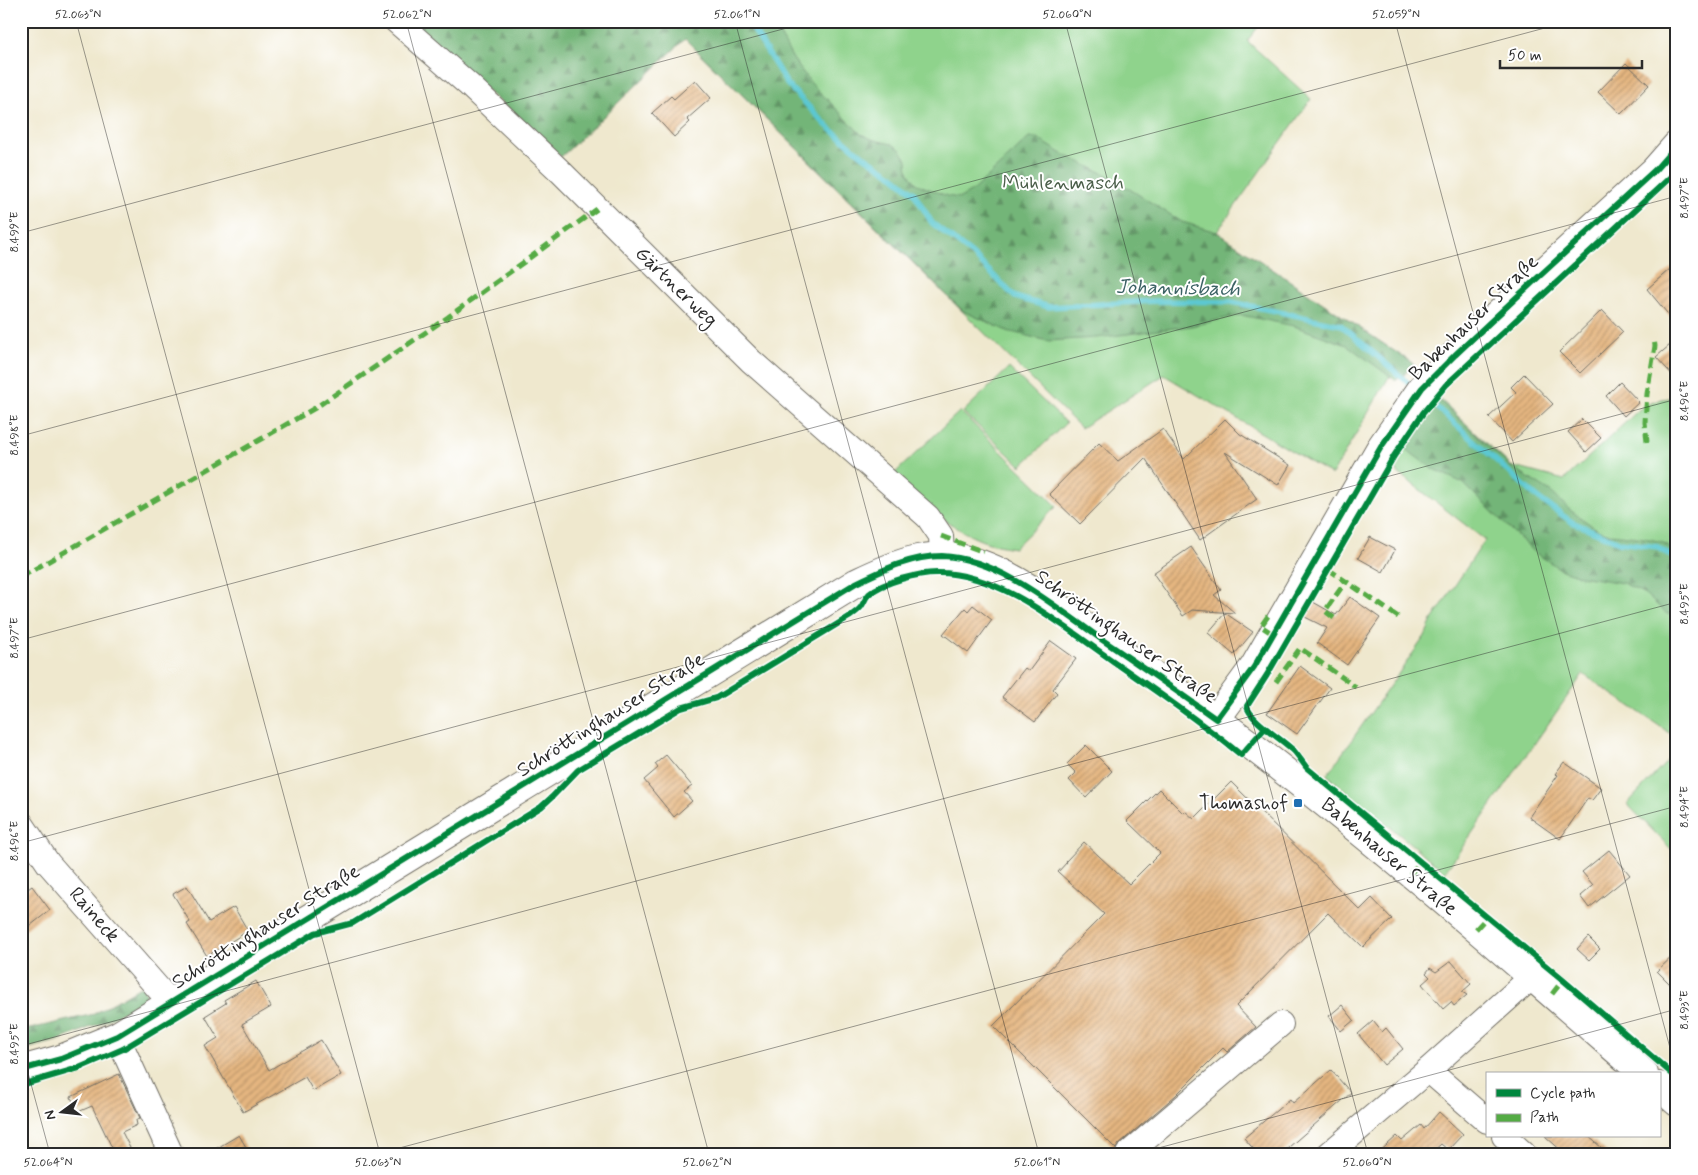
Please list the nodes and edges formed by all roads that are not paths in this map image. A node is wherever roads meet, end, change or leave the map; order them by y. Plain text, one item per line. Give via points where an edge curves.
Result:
1 (396, 21) edge
2 (1677, 145) edge
3 (942, 556) junction
4 (1216, 719) junction
5 (21, 823) edge
6 (1532, 977) junction
7 (172, 1004) junction
8 (1281, 1024) dead end
9 (117, 1036) junction
10 (21, 1070) edge
11 (1428, 1070) junction
12 (1642, 1072) edge
13 (1660, 1087) edge
14 (1677, 1102) edge
15 (1486, 1120) edge
16 (1506, 1138) edge
17 (171, 1154) edge
18 (1128, 1154) edge
19 (1329, 1154) edge
20 (1524, 1154) edge

1 - 3 street, Gärtnerweg via 561,172 751,361 928,517 941,536
2 - 4 main road, Babenhauser Straße via 1655,170 1433,376 1410,403 1254,666
3 - 4 main road, Schröttinghauser Straße via 980,564 1016,581
3 - 7 main road, Schröttinghauser Straße via 895,565 856,583
4 - 6 main road, Babenhauser Straße via 1360,832
5 - 7 street, Raineck via 48,863
6 - 11 street
6 - 12 main road, Babenhauser Straße
7 - 9 main road, Schröttinghauser Straße
8 - 18 street
9 - 10 main road, Schröttinghauser Straße via 61,1059
9 - 17 street
11 - 15 street
11 - 19 street
13 - 14 main road
16 - 20 street

